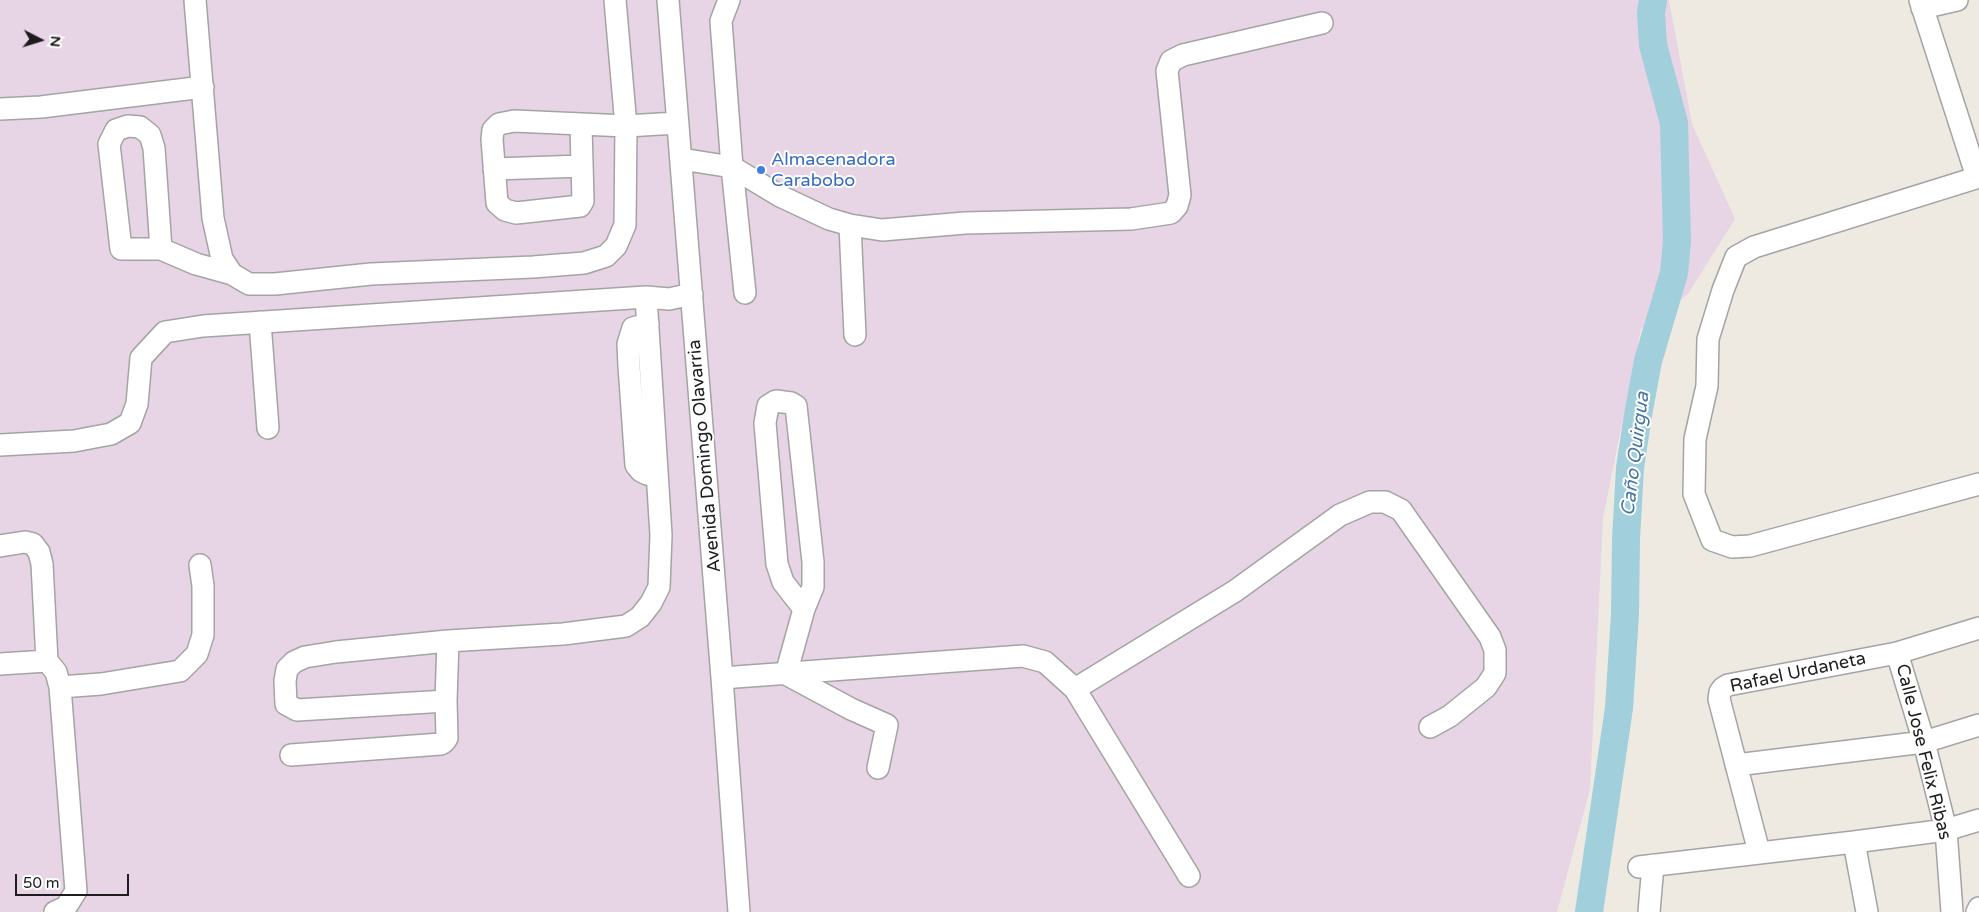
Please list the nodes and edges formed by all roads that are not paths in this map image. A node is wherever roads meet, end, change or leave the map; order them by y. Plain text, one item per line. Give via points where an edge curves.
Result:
1 (195, 0) edge
2 (615, 0) edge
3 (668, 0) edge
4 (729, 0) edge
5 (1957, 0) edge
6 (1921, 4) edge
7 (1322, 23) dead end
8 (203, 87) junction
9 (0, 109) edge
10 (677, 123) junction
11 (581, 126) junction
12 (626, 126) junction
13 (681, 159) junction
14 (582, 166) junction
15 (732, 167) junction
16 (494, 169) junction
17 (1978, 177) edge
18 (850, 225) junction
19 (161, 249) junction
20 (232, 274) junction
21 (745, 293) dead end
22 (692, 294) junction
23 (646, 297) junction
24 (260, 322) junction
25 (855, 335) dead end
26 (268, 428) dead end
27 (0, 445) edge
28 (1979, 484) edge
29 (0, 546) edge
30 (200, 565) dead end
31 (804, 608) junction
32 (1979, 628) edge
33 (448, 641) junction
34 (1897, 653) junction
35 (47, 661) junction
36 (0, 664) edge
37 (786, 674) junction
38 (722, 678) junction
39 (60, 687) junction
40 (1075, 689) junction
41 (446, 701) junction
42 (1979, 725) edge
43 (1430, 727) dead end
44 (1924, 742) junction
45 (292, 755) dead end
46 (1736, 765) junction
47 (878, 768) dead end
48 (1979, 820) edge
49 (1946, 830) junction
50 (1854, 842) junction
51 (1759, 852) junction
52 (1189, 876) dead end
53 (1979, 908) edge
54 (55, 912) edge
55 (739, 912) edge
56 (1649, 912) edge
57 (1867, 912) edge
58 (1952, 912) edge
59 (1977, 912) edge

1 - 8 street
2 - 12 street
3 - 10 street, Avenida Domingo Olavarria
4 - 15 street via 721,21
5 - 6 street
6 - 17 street
7 - 18 street via 1183,55 1171,61 1167,70 1180,195 1171,213 1131,218 965,223 882,230
8 - 9 street
8 - 20 street via 213,218 222,258
10 - 12 street
10 - 13 street, Avenida Domingo Olavarria
11 - 12 street
11 - 14 street
11 - 16 street via 499,124 493,130
12 - 20 street via 625,225 616,246 606,256 584,263 371,274 275,284 249,284
13 - 15 street
13 - 22 street, Avenida Domingo Olavarria
14 - 16 street
14 - 16 street via 583,201 580,206 516,213 497,203
15 - 18 street via 807,210
15 - 21 street
17 - 28 street via 1754,247 1736,257 1708,339 1706,386 1694,439 1694,494 1712,540 1732,547 1750,546
18 - 25 street
19 - 19 street via 152,141 140,127 128,126 116,130 109,144 121,249
19 - 20 street via 196,264
22 - 23 street via 669,299
22 - 38 street, Avenida Domingo Olavarria
23 - 24 street
23 - 33 street via 648,324 633,328 628,344 636,465 647,474 658,473 659,587 651,603 640,617 626,626 563,634
24 - 26 street
24 - 27 street via 165,332 142,358 137,404 130,423 111,434 74,441
29 - 35 street via 25,542 33,544 38,552 42,564
30 - 39 street via 204,586 204,635 197,654 180,671
31 - 31 street via 813,587 813,562 796,406 776,401 768,406 765,423 777,564 783,582
31 - 37 street
32 - 34 street, Rafael Urdaneta
33 - 41 street
33 - 41 street via 305,657 288,669 285,681 286,704 297,710
34 - 44 street, Calle Jose Felix Ribas
34 - 46 street, Rafael Urdaneta via 1723,688 1719,698
35 - 36 street
35 - 39 street via 56,672
37 - 38 street
37 - 40 street via 1022,656 1045,662
37 - 47 street via 887,725
38 - 55 street, Avenida Domingo Olavarria
39 - 54 street via 76,891 66,907
40 - 43 street via 1235,591 1340,515 1370,502 1385,502 1401,510 1490,637 1495,650 1495,673 1486,687 1450,716
40 - 52 street
41 - 45 street via 447,738 442,744
42 - 44 street
44 - 46 street
44 - 49 street, Calle Jose Felix Ribas
46 - 51 street, Rafael Urdaneta
48 - 49 street
49 - 50 street
49 - 58 street, Calle Jose Felix Ribas
50 - 51 street
50 - 57 street
51 - 56 street via 1646,866
53 - 59 street

